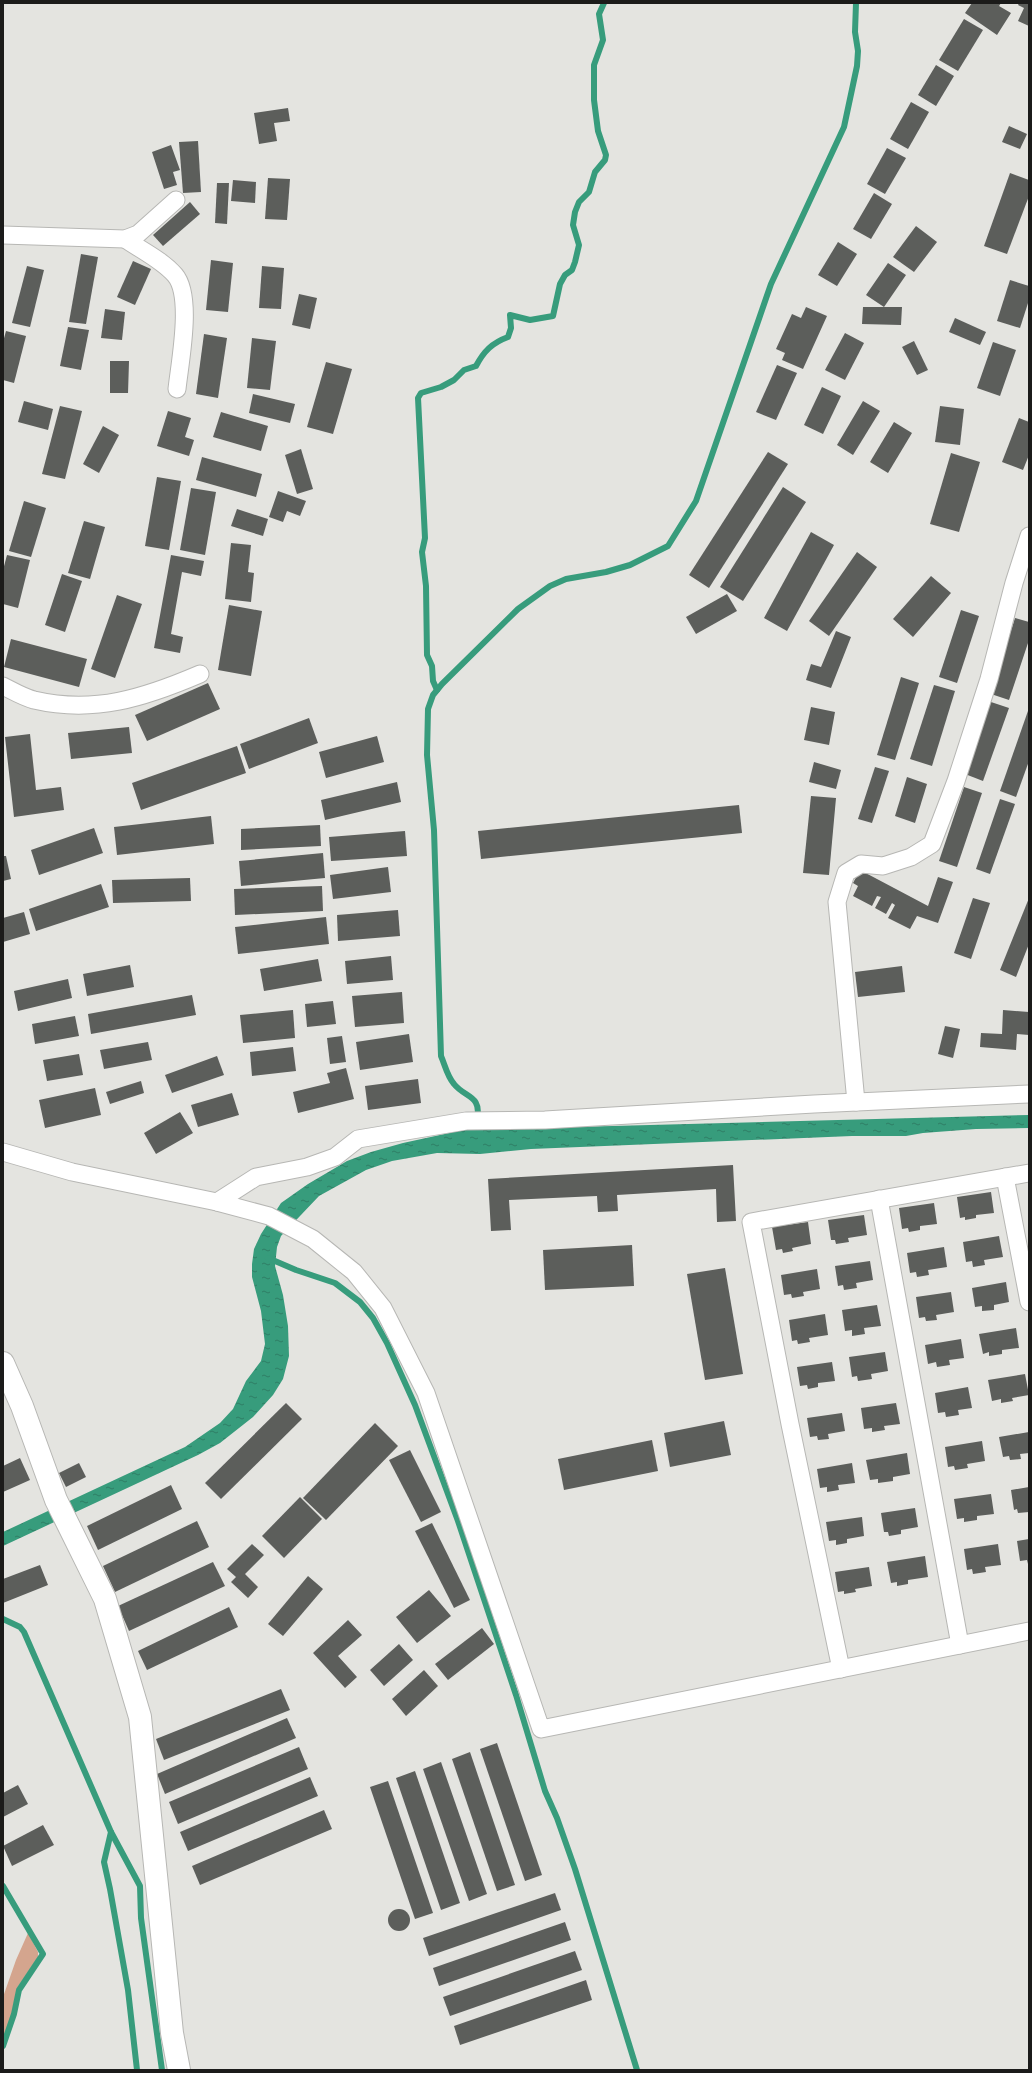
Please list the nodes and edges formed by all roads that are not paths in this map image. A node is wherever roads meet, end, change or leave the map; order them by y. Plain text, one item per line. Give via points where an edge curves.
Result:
1 (176, 200) dead end
2 (3, 235) edge
3 (125, 240) junction
4 (177, 389) dead end
5 (1029, 536) edge
6 (200, 674) dead end
7 (3, 686) edge
8 (1029, 1094) edge
9 (856, 1102) junction
10 (3, 1152) edge
11 (1029, 1173) edge
12 (1005, 1177) junction
13 (879, 1199) junction
14 (217, 1202) junction
15 (1029, 1302) edge
16 (3, 1363) edge
17 (1029, 1631) edge
18 (960, 1645) junction
19 (841, 1669) junction
20 (179, 2070) edge

1 - 3 street via 138,234
2 - 3 street
3 - 4 street via 175,275 183,292 185,309
5 - 9 street via 989,679 956,781 932,844 911,857 883,866 861,864 846,873 837,902
6 - 7 street via 162,690 105,705 73,707 32,700
8 - 9 street
9 - 14 street via 545,1120 466,1121 358,1139 335,1157 307,1167 256,1177
10 - 14 street via 72,1172
11 - 12 street
12 - 13 street
12 - 15 street
13 - 18 street
13 - 19 street via 751,1222
14 - 19 street via 269,1216 313,1239 354,1272 383,1308 423,1386 541,1729
16 - 20 street via 22,1406 56,1500 105,1599 140,1717 172,2033
17 - 18 street
18 - 19 street

